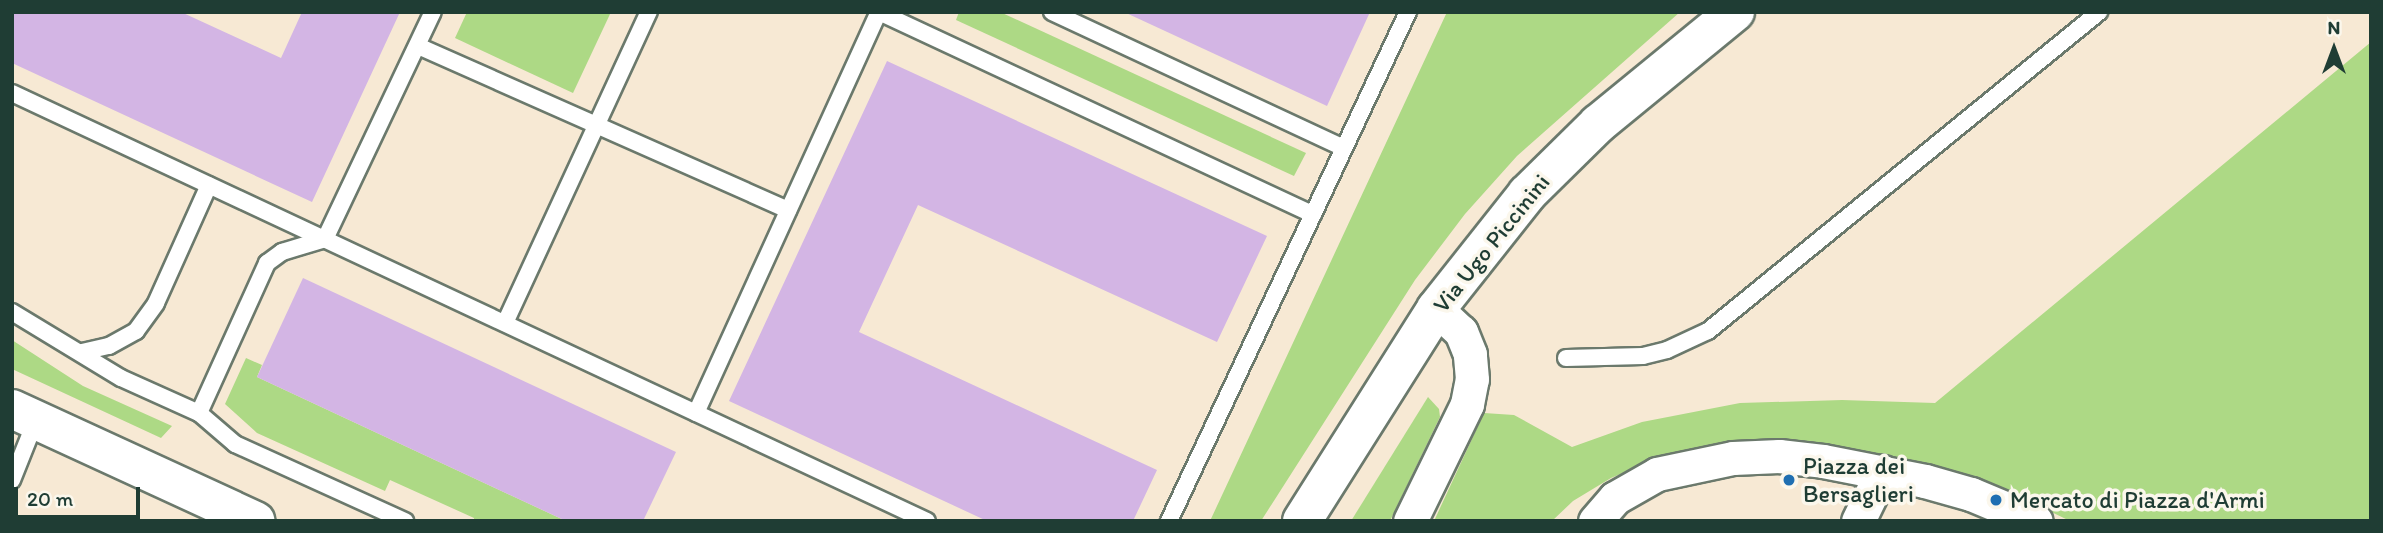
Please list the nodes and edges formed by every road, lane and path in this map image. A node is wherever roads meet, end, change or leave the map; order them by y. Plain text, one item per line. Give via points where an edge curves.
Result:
1 (433, 12) edge
2 (649, 12) edge
3 (879, 12) edge
4 (1052, 12) edge
5 (1408, 12) edge
6 (1735, 12) edge
7 (2099, 12) edge
8 (418, 46) junction
9 (12, 93) edge
10 (597, 125) junction
11 (1344, 148) junction
12 (209, 185) junction
13 (789, 210) junction
14 (1313, 214) junction
15 (326, 239) junction
16 (1436, 309) junction
17 (12, 312) edge
18 (505, 323) junction
19 (82, 352) junction
20 (1566, 358) dead end
21 (199, 413) junction
22 (696, 413) junction
23 (24, 414) edge
24 (1882, 472) junction
25 (12, 480) edge
26 (255, 521) edge
27 (405, 521) edge
28 (927, 521) edge
29 (1169, 521) edge
30 (1301, 521) edge
31 (1410, 521) edge
32 (1595, 521) edge
33 (1858, 521) edge
34 (2036, 521) edge

1 - 8 lane
2 - 10 lane
3 - 13 lane
3 - 14 lane
4 - 11 lane
5 - 11 lane
6 - 16 main road, Via Ugo Piccinini via 1556,163
7 - 20 lane via 1708,331 1643,356
8 - 10 lane
8 - 15 lane
9 - 12 lane
10 - 13 lane
10 - 18 lane
11 - 14 lane
12 - 15 lane
12 - 19 lane via 156,303 136,331 109,346
13 - 22 lane
14 - 29 lane
15 - 18 lane
15 - 21 lane via 282,252 267,263
16 - 30 main road, Via Ugo Piccinini
16 - 31 street via 1452,321 1466,343 1470,391
17 - 19 lane
18 - 22 lane
19 - 21 lane via 121,378
21 - 27 lane via 235,444
22 - 28 lane
23 - 25 lane
23 - 26 main road
24 - 32 street via 1779,456 1732,458 1657,474 1615,498
24 - 33 street
24 - 34 street via 1971,494

